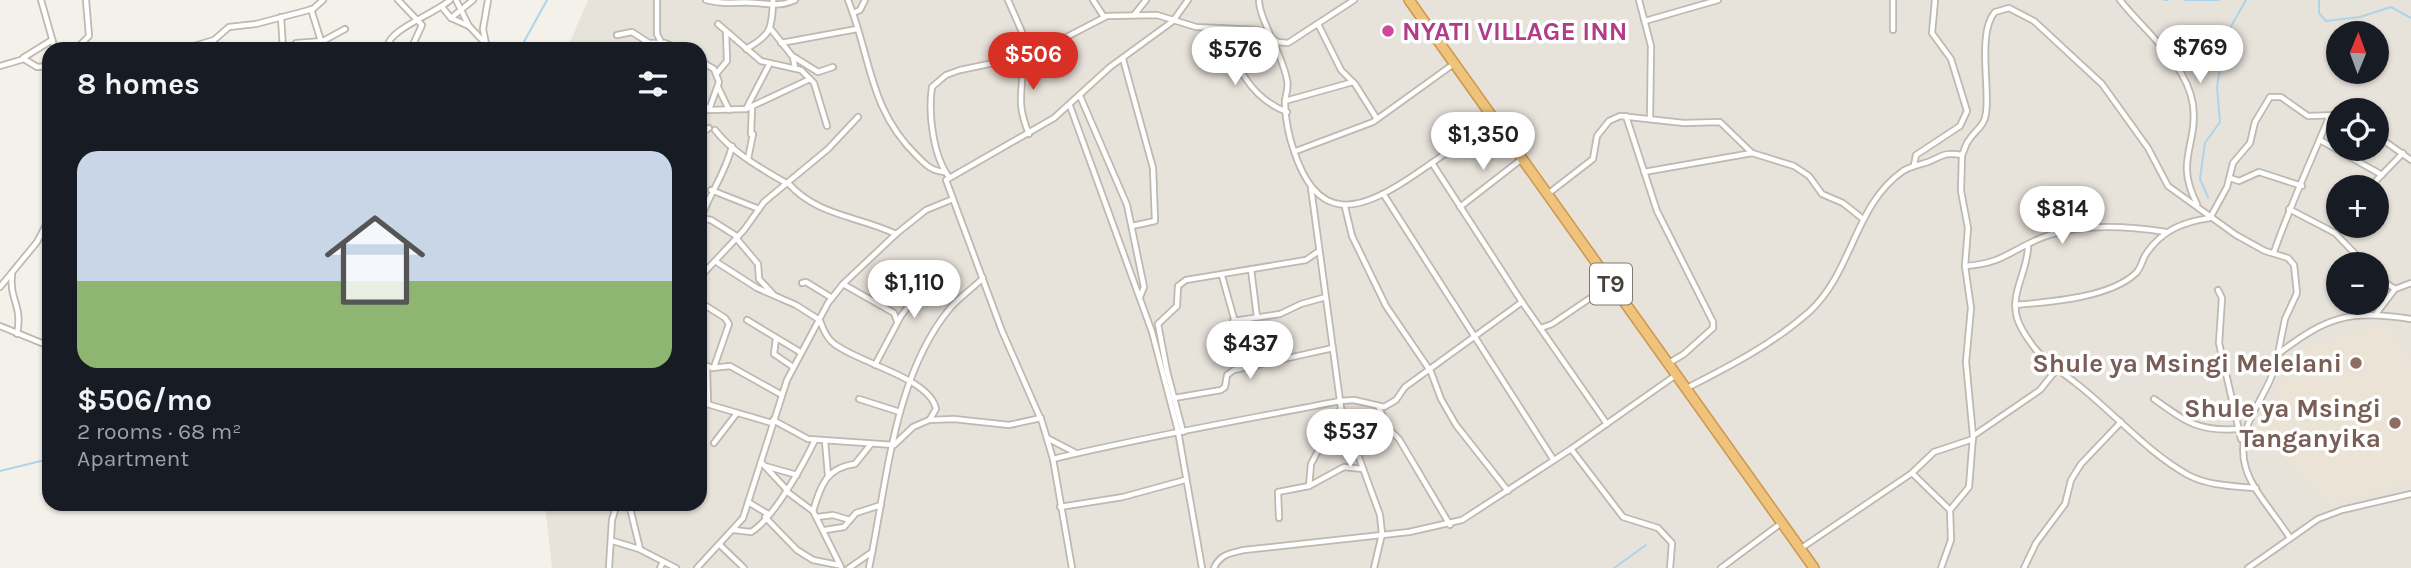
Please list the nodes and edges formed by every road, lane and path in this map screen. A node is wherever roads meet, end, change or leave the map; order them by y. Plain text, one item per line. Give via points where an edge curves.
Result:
1 (41, 0) edge
2 (86, 0) edge
3 (323, 0) edge
4 (398, 0) edge
5 (450, 0) edge
6 (456, 0) edge
7 (473, 0) edge
8 (488, 0) edge
9 (657, 0) edge
10 (706, 0) edge
11 (794, 0) edge
12 (848, 0) edge
13 (865, 0) edge
14 (1008, 0) edge
15 (1146, 0) edge
16 (1188, 0) edge
17 (1259, 0) edge
18 (1354, 0) edge
19 (1409, 0) edge
20 (1639, 0) edge
21 (1718, 0) edge
22 (1893, 0) edge
23 (1935, 0) edge
24 (2120, 0) edge
25 (1096, 1) edge
26 (773, 3) edge
27 (442, 7) junction
28 (460, 8) junction
29 (311, 9) junction
30 (853, 13) junction
31 (1134, 15) junction
32 (281, 17) junction
33 (1104, 17) junction
34 (451, 18) junction
35 (1173, 20) junction
36 (418, 21) junction
37 (1645, 22) junction
38 (718, 24) dead end
39 (1318, 24) junction
40 (469, 26) junction
41 (770, 27) junction
42 (1223, 28) junction
43 (345, 29) dead end
44 (857, 29) junction
45 (1893, 30) dead end
46 (726, 32) junction
47 (617, 35) dead end
48 (1274, 39) junction
49 (52, 40) joint
50 (49, 42) edge
51 (83, 42) edge
52 (207, 42) edge
53 (283, 42) edge
54 (321, 42) joint
55 (389, 42) edge
56 (414, 42) edge
57 (484, 42) edge
58 (485, 42) edge
59 (647, 42) edge
60 (661, 42) edge
61 (781, 43) junction
62 (42, 47) edge
63 (746, 49) junction
64 (1032, 55) junction
65 (1022, 56) junction
66 (793, 57) junction
67 (1123, 58) junction
68 (23, 59) junction
69 (1455, 62) junction
70 (770, 64) junction
71 (0, 66) edge
72 (707, 66) edge
73 (42, 67) edge
74 (833, 67) dead end
75 (794, 68) junction
76 (717, 73) junction
77 (810, 79) junction
78 (1353, 82) junction
79 (718, 86) junction
80 (1080, 96) junction
81 (1285, 101) junction
82 (752, 106) junction
83 (1070, 106) junction
84 (746, 109) junction
85 (708, 110) joint
86 (729, 110) junction
87 (1287, 112) junction
88 (1626, 116) junction
89 (858, 117) dead end
90 (2326, 117) edge
91 (1493, 118) junction
92 (1650, 118) junction
93 (1377, 119) junction
94 (2326, 125) edge
95 (827, 126) dead end
96 (707, 131) edge
97 (1028, 134) junction
98 (2320, 140) junction
99 (2389, 144) edge
100 (732, 146) junction
101 (1296, 151) junction
102 (1752, 153) junction
103 (2403, 153) junction
104 (1962, 155) junction
105 (1523, 158) junction
106 (748, 159) junction
107 (2411, 160) edge
108 (1432, 163) junction
109 (1914, 165) junction
110 (1644, 172) junction
111 (947, 174) junction
112 (2382, 175) joint
113 (2230, 178) junction
114 (787, 183) junction
115 (2301, 186) junction
116 (1311, 187) junction
117 (711, 190) junction
118 (1549, 193) junction
119 (1384, 195) junction
120 (953, 199) junction
121 (707, 201) edge
122 (2197, 205) junction
123 (1345, 207) junction
124 (1460, 207) junction
125 (759, 209) junction
126 (2289, 209) junction
127 (2210, 218) junction
128 (707, 219) edge
129 (1863, 219) junction
130 (1132, 226) junction
131 (2326, 228) edge
132 (42, 232) edge
133 (2166, 232) junction
134 (896, 234) junction
135 (737, 238) junction
136 (2340, 238) edge
137 (2028, 246) junction
138 (1320, 250) junction
139 (2274, 252) junction
140 (2353, 252) edge
141 (715, 261) junction
142 (1965, 266) junction
143 (709, 268) edge
144 (937, 268) dead end
145 (1251, 269) junction
146 (12, 273) junction
147 (1222, 275) junction
148 (983, 278) junction
149 (802, 283) dead end
150 (842, 284) junction
151 (1611, 284) junction
152 (2411, 284) edge
153 (2389, 285) edge
154 (0, 287) edge
155 (2395, 289) junction
156 (2218, 290) dead end
157 (775, 296) junction
158 (1326, 297) junction
159 (2389, 297) edge
160 (832, 298) junction
161 (1139, 298) junction
162 (1522, 302) junction
163 (2015, 305) junction
164 (707, 306) edge
165 (2367, 315) edge
166 (2383, 315) edge
167 (1257, 317) junction
168 (818, 318) junction
169 (2411, 319) edge
170 (747, 320) dead end
171 (1233, 321) junction
172 (897, 322) junction
173 (0, 326) edge
174 (1541, 328) junction
175 (17, 334) junction
176 (776, 337) junction
177 (1476, 338) junction
178 (42, 343) edge
179 (1334, 348) junction
180 (800, 352) junction
181 (2278, 354) junction
182 (1669, 363) junction
183 (875, 365) junction
184 (793, 366) junction
185 (707, 367) joint
186 (714, 367) junction
187 (1248, 368) junction
188 (2056, 370) junction
189 (1431, 372) junction
190 (1677, 374) junction
191 (911, 381) junction
192 (1686, 388) junction
193 (782, 395) junction
194 (1174, 398) junction
195 (859, 399) dead end
196 (2154, 399) dead end
197 (1340, 401) junction
198 (708, 404) joint
199 (1341, 408) junction
200 (1379, 408) junction
201 (900, 411) junction
202 (737, 413) junction
203 (1041, 418) junction
204 (929, 420) junction
205 (772, 421) junction
206 (2121, 422) junction
207 (1607, 424) junction
208 (2239, 429) junction
209 (1181, 432) junction
210 (1973, 437) junction
211 (1047, 438) junction
212 (2241, 439) junction
213 (815, 440) junction
214 (825, 441) junction
215 (714, 443) dead end
216 (871, 444) junction
217 (894, 445) junction
218 (1571, 450) junction
219 (1077, 453) junction
220 (1553, 459) junction
221 (1053, 460) junction
222 (762, 463) junction
223 (1364, 469) junction
224 (1912, 473) junction
225 (797, 475) junction
226 (828, 475) junction
227 (1185, 480) junction
228 (1309, 486) junction
229 (2256, 488) junction
230 (786, 491) junction
231 (1508, 491) junction
232 (2411, 494) edge
233 (748, 502) junction
234 (881, 505) junction
235 (1060, 507) junction
236 (813, 510) junction
237 (1950, 510) junction
238 (615, 511) edge
239 (631, 511) edge
240 (766, 516) junction
241 (817, 517) junction
242 (1279, 518) dead end
243 (850, 520) junction
244 (1450, 524) junction
245 (1780, 524) junction
246 (734, 530) junction
247 (825, 530) junction
248 (1382, 534) junction
249 (2290, 538) junction
250 (612, 541) junction
251 (720, 545) junction
252 (640, 549) junction
253 (1799, 549) junction
254 (873, 552) junction
255 (815, 561) junction
256 (663, 562) junction
257 (810, 567) edge
258 (609, 568) edge
259 (660, 568) edge
260 (676, 568) edge
261 (697, 568) edge
262 (744, 568) edge
263 (841, 568) edge
264 (849, 568) edge
265 (869, 568) edge
266 (1072, 568) edge
267 (1202, 568) edge
268 (1214, 568) edge
269 (1374, 568) edge
270 (1670, 568) edge
271 (1721, 568) edge
272 (1814, 568) edge
273 (1941, 568) edge
274 (2024, 568) edge
275 (2248, 568) edge

1 - 49 street
2 - 51 street via 89,36
3 - 29 street
4 - 36 street
5 - 27 street
6 - 28 street
7 - 28 street
8 - 58 street
9 - 60 street
10 - 26 street via 723,5
11 - 26 street
12 - 30 street
13 - 30 street
14 - 64 street
15 - 31 street
16 - 35 street
17 - 48 street
18 - 39 street
19 - 69 highway, T9
20 - 37 street
21 - 37 street
22 - 45 street
23 - 109 street via 1932,33 1951,59 1967,111 1960,126 1916,155
24 - 122 street via 2169,56 2190,95 2193,129 2186,179
25 - 33 street
26 - 41 street
27 - 34 street
27 - 36 street
28 - 34 street
28 - 40 street
29 - 32 street
29 - 54 street
30 - 44 street
31 - 33 street
31 - 35 street
32 - 52 street via 229,27
32 - 53 street
33 - 64 street
34 - 40 street
35 - 42 street
35 - 67 street
36 - 55 street via 392,35
36 - 56 street via 422,27
37 - 92 street via 1651,46
38 - 46 street
39 - 48 street via 1288,43
39 - 78 street via 1341,70
40 - 57 street
41 - 61 street
41 - 63 street via 765,39
42 - 48 street via 1258,30
42 - 87 street via 1237,69 1269,104
43 - 54 street
44 - 61 street
44 - 111 street via 889,124 929,167
46 - 63 street
46 - 76 street via 727,61
47 - 59 street via 632,32
48 - 81 street via 1287,78
49 - 50 street
61 - 66 street
62 - 68 street
63 - 70 street
64 - 65 street
65 - 97 street via 1019,106
65 - 111 street via 960,70 932,87 939,162
66 - 74 street via 818,72
66 - 75 street
67 - 80 street
67 - 130 street via 1156,183 1155,221
68 - 71 street
68 - 73 street
69 - 91 highway, T9
69 - 93 street
70 - 75 street
70 - 84 street
72 - 76 street
75 - 77 street
76 - 79 street
77 - 82 street
77 - 95 street
78 - 81 street
78 - 93 street
79 - 85 street
79 - 86 street
80 - 83 street
80 - 130 street via 1121,189
81 - 87 street
82 - 84 street
82 - 106 street
83 - 97 street
83 - 161 street
84 - 86 street
85 - 86 street
87 - 101 street
88 - 92 street
88 - 110 street
88 - 118 street via 1609,121 1597,136 1593,159
89 - 114 street
90 - 113 street via 2308,116 2281,97 2270,97 2260,109 2250,143 2234,163
91 - 105 highway, T9
91 - 108 street
92 - 102 street via 1720,122
93 - 101 street
94 - 98 street
96 - 100 street via 712,129
97 - 111 street
98 - 112 street
98 - 115 street
99 - 103 street
100 - 106 street
100 - 117 street via 725,169
101 - 116 street
102 - 110 street
102 - 129 street via 1794,166 1809,176 1822,194
103 - 107 street
103 - 112 street
104 - 109 street via 1940,154
104 - 122 street via 1986,116 1988,25 1995,12 2009,8 2035,21 2087,67 2142,140 2168,186
104 - 142 street via 1961,191 1968,228
105 - 118 highway, T9
105 - 124 street
106 - 114 street
108 - 119 street
108 - 124 street
109 - 129 street via 1892,181
110 - 182 street via 1657,211 1713,321 1713,328
111 - 120 street
113 - 115 street via 2239,181 2259,172
113 - 127 street
114 - 125 street
114 - 134 street via 822,209 867,220
115 - 126 street
116 - 123 street
116 - 138 street
117 - 121 street
117 - 125 street
118 - 151 highway, T9
119 - 123 street
119 - 177 street
120 - 134 street via 926,210
120 - 148 street
122 - 127 street
123 - 189 street via 1352,236 1377,289
124 - 162 street
125 - 135 street
126 - 131 street
126 - 139 street
127 - 133 street via 2178,224
127 - 139 street
128 - 135 street
129 - 192 street via 1844,265 1810,311 1757,350
130 - 161 street via 1144,287
132 - 146 street
133 - 137 street via 2088,229 2041,237
133 - 163 street via 2145,255 2138,271 2125,280 2098,292
134 - 150 street
135 - 141 street
135 - 157 street
136 - 140 street
137 - 142 street via 1990,263
137 - 163 street
138 - 145 street via 1306,260
138 - 158 street
139 - 181 street via 2288,258 2297,276 2297,293 2285,319
141 - 143 street
141 - 157 street
142 - 210 street via 1971,308 1966,343
144 - 172 street
145 - 147 street
145 - 167 street
146 - 154 street
146 - 175 street via 11,290 21,316
147 - 171 street
147 - 194 street via 1180,283 1177,306 1158,324
148 - 191 street via 950,308
148 - 203 street
149 - 160 street
150 - 160 street
150 - 172 street via 894,313
151 - 174 street
151 - 182 highway, T9
152 - 155 street
153 - 155 street
155 - 159 street
156 - 208 street via 2222,298 2219,343
157 - 168 street
158 - 167 street via 1280,314
158 - 179 street
160 - 168 street
161 - 209 street
162 - 174 street
162 - 177 street
163 - 188 street via 2022,328
164 - 186 street via 729,324
165 - 181 street via 2333,319
166 - 169 street
167 - 171 street
168 - 180 street
168 - 183 street via 833,343
170 - 176 street
171 - 187 street
172 - 183 street
173 - 175 street
174 - 207 street
175 - 178 street
176 - 180 street
176 - 184 street via 774,354
177 - 189 street
177 - 220 street
179 - 187 street
179 - 197 street
180 - 184 street
181 - 212 street via 2274,378
182 - 190 highway, T9
183 - 191 street
184 - 193 street
185 - 186 street
185 - 198 street
186 - 193 street via 730,366
187 - 194 street via 1230,372 1225,387 1213,394
188 - 206 street
188 - 210 street via 2040,390
189 - 200 street
189 - 231 street via 1451,417
190 - 192 highway, T9
190 - 207 street
191 - 201 street
191 - 204 street via 936,405
192 - 245 highway, T9
193 - 205 street
194 - 209 street
195 - 201 street
196 - 208 street via 2202,429
197 - 199 street
197 - 200 street
197 - 209 street
198 - 202 street
199 - 223 street
199 - 228 street via 1311,464
200 - 244 street
201 - 217 street
202 - 205 street
202 - 215 street
203 - 204 street via 1009,425
203 - 211 street
204 - 217 street via 913,427
205 - 213 street
205 - 222 street
206 - 229 street via 2190,476 2214,484
206 - 274 street via 2081,464 2064,504 2036,542
207 - 218 street
208 - 212 street
209 - 219 street
209 - 227 street
210 - 224 street via 1934,452
210 - 237 street via 1969,488
211 - 219 street
211 - 221 street
212 - 229 street via 2247,473
213 - 214 street
213 - 225 street
214 - 216 street
214 - 226 street
216 - 217 street
216 - 226 street via 855,464 840,466
217 - 234 street
218 - 220 street
218 - 270 street via 1623,517 1663,532 1672,543
219 - 221 street
220 - 231 street
221 - 235 street
222 - 225 street
222 - 230 street
222 - 233 street
223 - 228 street via 1344,467
223 - 248 street
224 - 237 street
224 - 253 street
225 - 230 street
226 - 236 street
227 - 235 street via 1124,497
227 - 267 street
228 - 242 street via 1278,492
229 - 249 street
230 - 236 street
230 - 240 street
231 - 244 street
232 - 249 street via 2342,510
233 - 240 street
233 - 246 street
234 - 243 street via 863,509
234 - 254 street
235 - 266 street
236 - 241 street
237 - 273 street via 1951,540
238 - 250 street
239 - 252 street
240 - 246 street via 751,532
240 - 255 street via 797,550
241 - 243 street
241 - 247 street
243 - 247 street via 839,529
244 - 248 street
245 - 253 highway, T9
245 - 271 street
246 - 251 street
247 - 263 street
248 - 268 street via 1244,550 1224,555
248 - 269 street
249 - 275 street
250 - 252 street
250 - 258 street
251 - 261 street
251 - 262 street
252 - 256 street
253 - 272 highway, T9
254 - 264 street
254 - 265 street
255 - 257 street
255 - 263 street via 836,563
256 - 259 street
256 - 260 street

